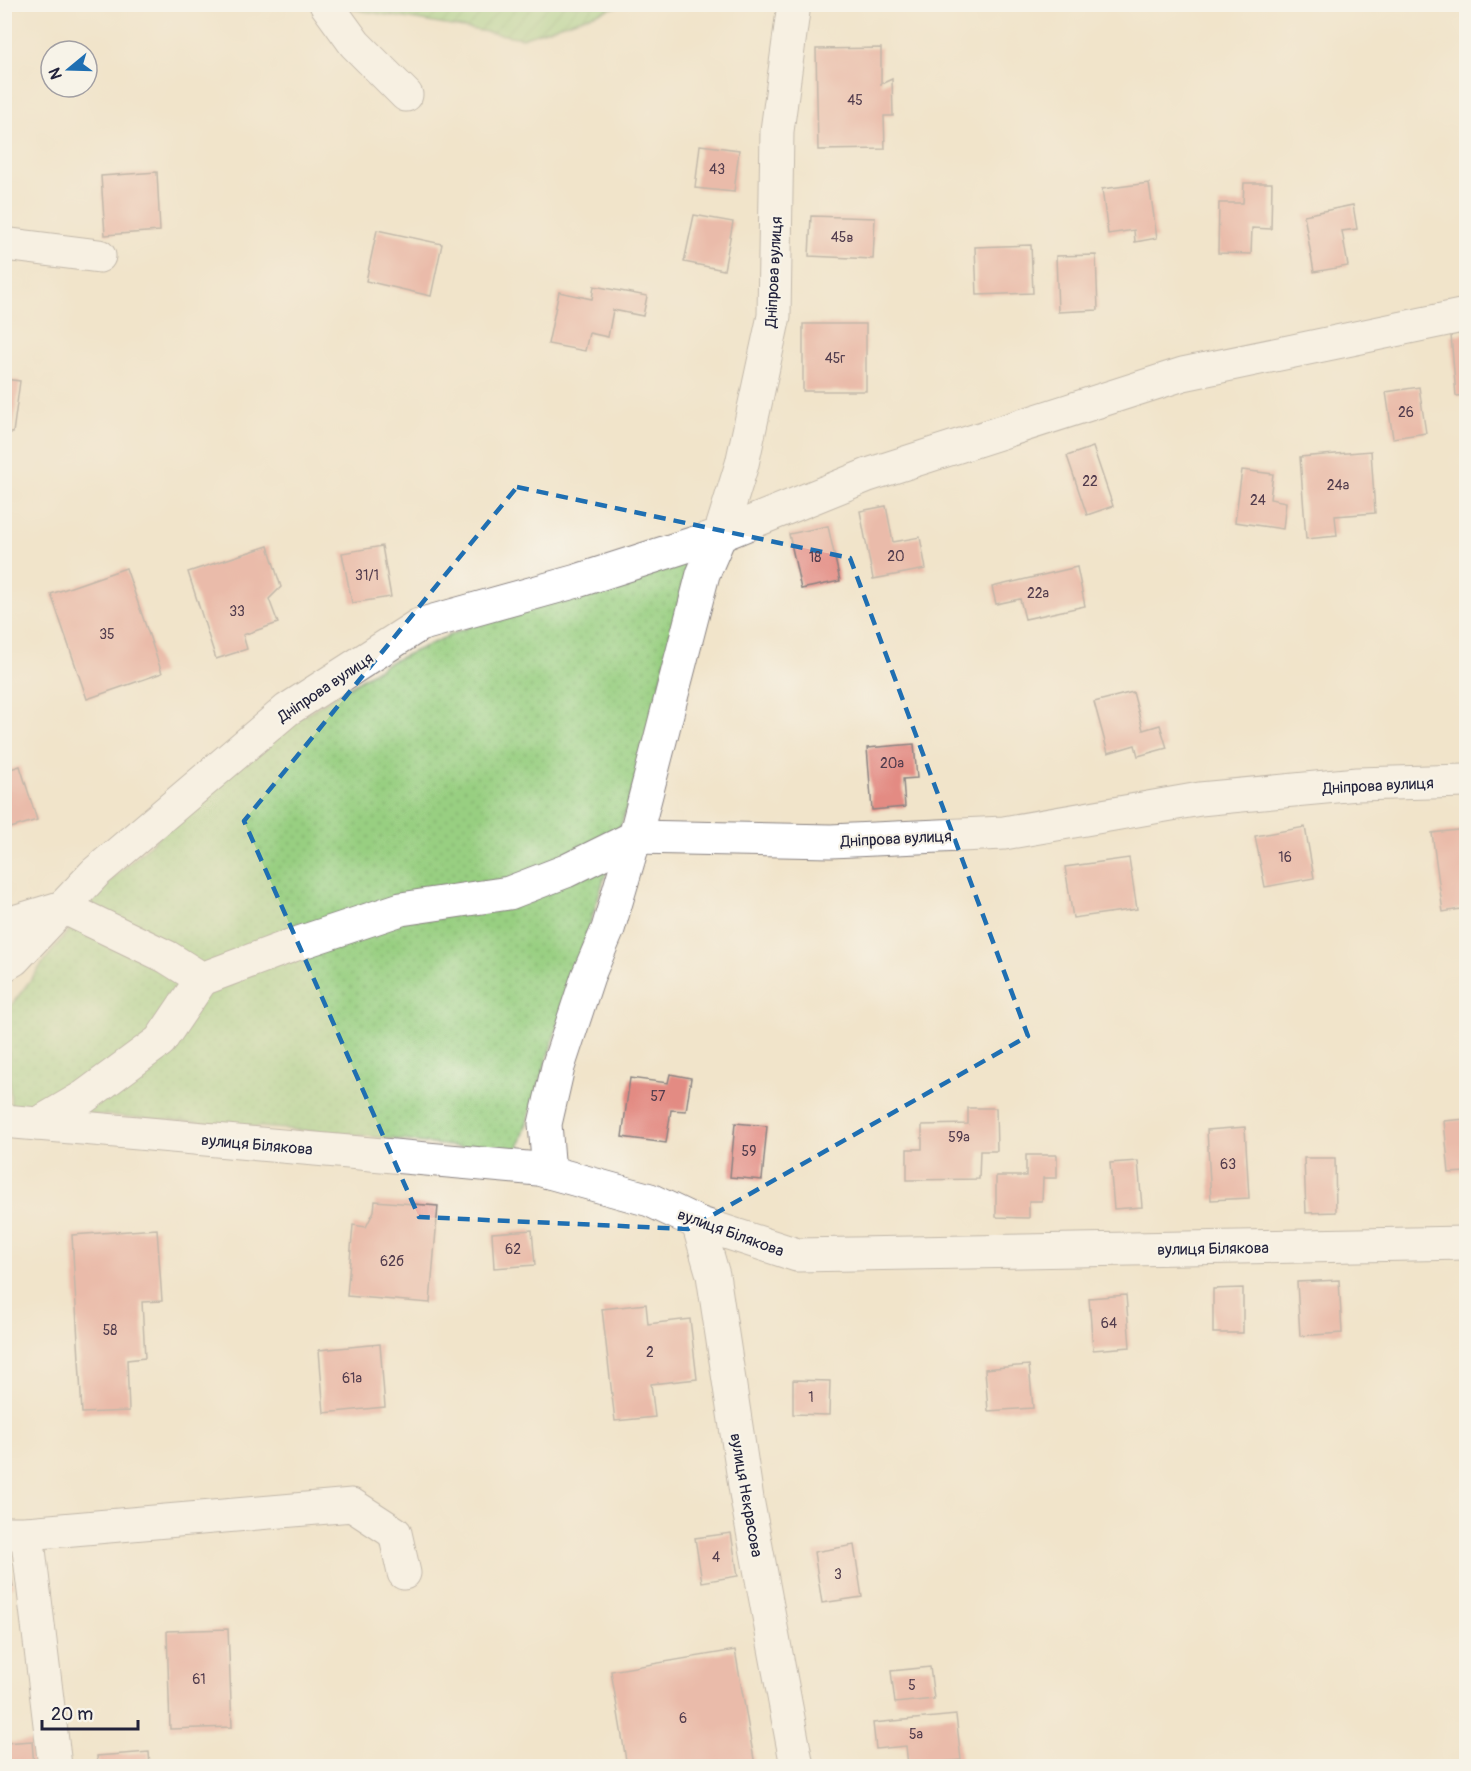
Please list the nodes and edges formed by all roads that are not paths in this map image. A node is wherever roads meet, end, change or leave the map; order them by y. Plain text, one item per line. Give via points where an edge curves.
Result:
1 (326, 4) edge
2 (794, 4) edge
3 (406, 95) dead end
4 (4, 244) edge
5 (99, 256) dead end
6 (1467, 315) edge
7 (720, 535) junction
8 (1467, 781) edge
9 (635, 837) junction
10 (63, 907) junction
11 (4, 925) edge
12 (4, 965) edge
13 (202, 979) junction
14 (4, 1121) edge
15 (38, 1124) junction
16 (549, 1172) junction
17 (698, 1223) junction
18 (1467, 1243) edge
19 (16, 1533) edge
20 (404, 1573) dead end
21 (55, 1767) edge
22 (797, 1767) edge

1 - 3 street via 355,44
2 - 7 street, Дніпрова вулиця via 777,131 774,316 742,464
4 - 5 street
6 - 7 street, Дніпрова вулиця via 1183,374 868,476
7 - 9 street, Дніпрова вулиця via 703,574
7 - 10 street, Дніпрова вулиця via 577,581 419,625 287,710 95,873
8 - 9 street, Дніпрова вулиця via 1357,784 1200,799 1004,833 831,841
9 - 13 street via 566,871 508,893 401,909
9 - 16 street via 608,929 558,1067 545,1124
10 - 11 street
10 - 12 street, Дніпрова вулиця via 15,959
10 - 13 street via 167,957
13 - 15 street via 160,1041 84,1097
14 - 15 street, вулиця Білякова
15 - 16 street, вулиця Білякова
16 - 17 street, вулиця Білякова via 650,1200
17 - 18 street, вулиця Білякова via 797,1255
17 - 22 street, вулиця Нєкрасова via 713,1275 747,1499
19 - 20 street via 352,1504 395,1533
19 - 21 street

